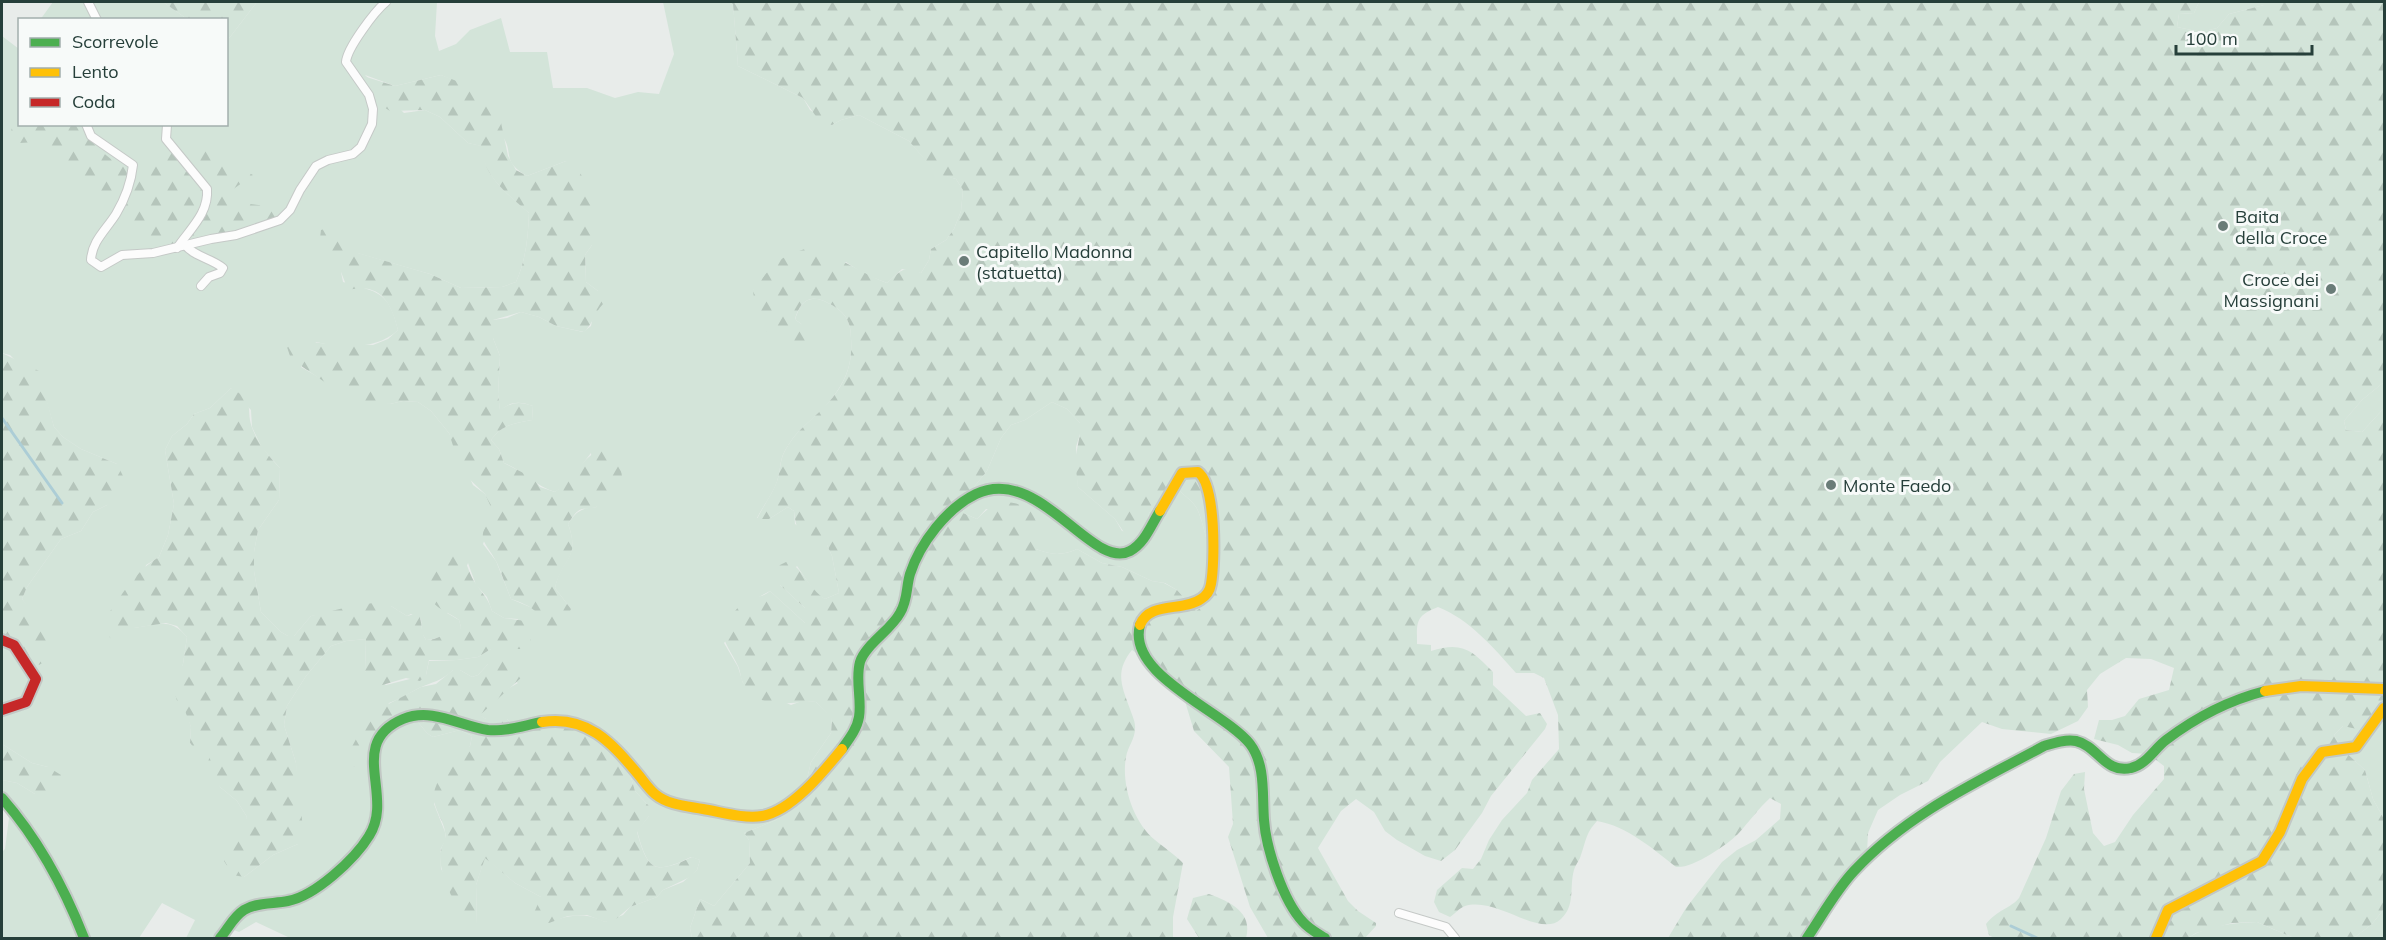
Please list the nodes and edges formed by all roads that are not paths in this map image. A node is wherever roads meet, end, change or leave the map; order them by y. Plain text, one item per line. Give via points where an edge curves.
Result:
1 (88, 2) edge
2 (386, 2) edge
3 (96, 18) edge
4 (87, 126) edge
5 (167, 126) edge
6 (181, 247) junction
7 (201, 286) dead end
8 (2, 640) edge
9 (2385, 689) edge
10 (2385, 708) edge
11 (2, 710) edge
12 (2, 798) edge
13 (1400, 913) dead end
14 (84, 939) edge
15 (220, 939) edge
16 (1325, 939) edge
17 (1455, 939) edge
18 (1807, 939) edge
19 (2156, 939) edge

1 - 3 street
2 - 6 street via 346,57 373,109 372,124 361,147 353,154 316,166 280,220
4 - 6 street via 91,136 133,165 127,193 94,246 91,260 101,267 122,255
5 - 6 street via 166,139 208,195 201,217
6 - 7 street via 223,268
8 - 11 street via 14,645 36,680 26,702
9 - 18 street via 2282,688 2242,697 2183,729 2143,763 2128,769 2107,764 2076,740 2044,746 1935,805 1890,836 1853,872
10 - 19 street via 2356,747 2322,752 2314,760 2262,861 2168,910
12 - 14 street via 23,821 72,904
13 - 17 street via 1446,927
15 - 16 street via 240,913 255,906 296,900 313,891 369,837 380,809 373,767 375,744 394,723 407,717 442,718 481,730 555,720 582,723 618,750 656,795 665,800 762,816 778,812 830,766 846,744 857,723 862,656 900,616 910,573 958,504 986,491 1013,489 1044,503 1097,545 1124,553 1142,541 1182,474 1192,471 1204,477 1209,487 1211,584 1196,603 1155,610 1146,616 1138,630 1141,651 1160,675 1249,743 1262,777 1264,824 1286,896 1300,920

